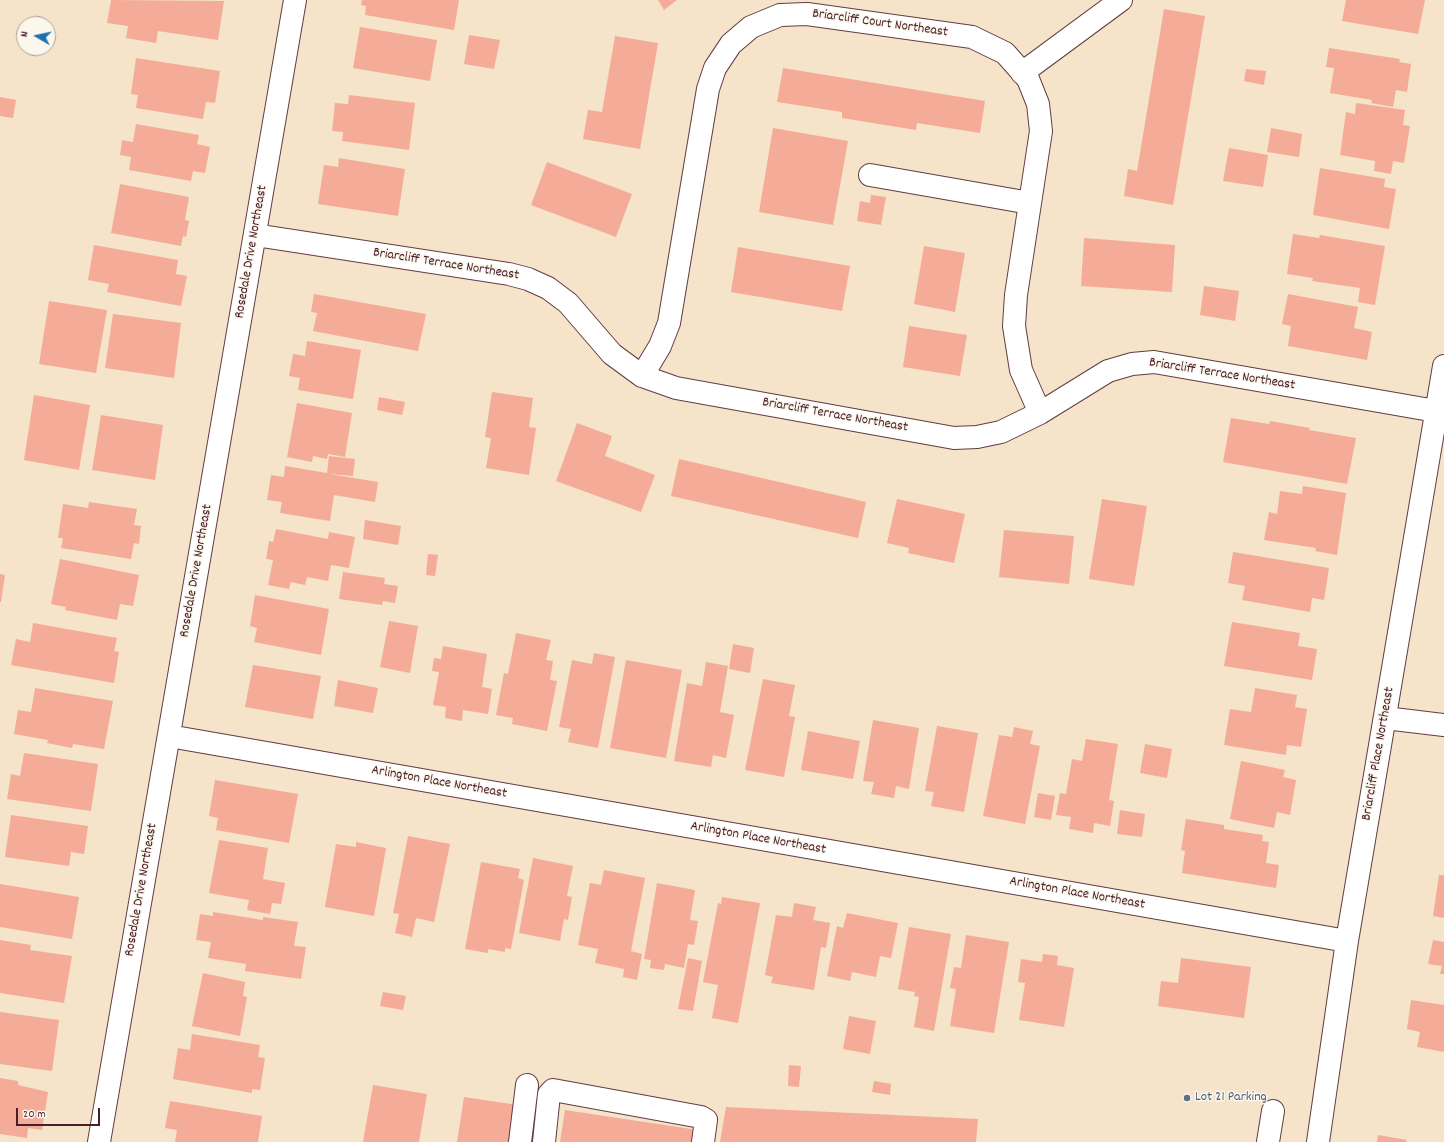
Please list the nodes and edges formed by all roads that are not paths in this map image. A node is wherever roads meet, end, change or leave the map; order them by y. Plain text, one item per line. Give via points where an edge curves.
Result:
1 (295, 0) edge
2 (1121, 0) edge
3 (1022, 73) junction
4 (870, 174) dead end
5 (1030, 203) junction
6 (255, 234) junction
7 (1444, 366) edge
8 (642, 376) junction
9 (1436, 411) junction
10 (1040, 412) junction
11 (1385, 718) junction
12 (1444, 725) edge
13 (169, 736) junction
14 (1347, 941) junction
15 (527, 1085) dead end
16 (1273, 1111) dead end
17 (99, 1142) edge
18 (520, 1142) edge
19 (544, 1142) edge
20 (703, 1142) edge
21 (1268, 1142) edge
22 (1318, 1142) edge

1 - 6 street, Rosedale Drive Northeast
2 - 3 street
3 - 5 street, Briarcliff Court Northeast via 1028,79 1038,104 1041,131
3 - 8 street, Briarcliff Court Northeast via 1005,53 972,37 807,14 780,15 750,27 731,44 715,68 710,82 669,323 660,346
4 - 5 street
5 - 10 street, Briarcliff Court Northeast via 1016,295 1014,326 1021,370
6 - 8 street, Briarcliff Terrace Northeast via 528,279 548,288 568,303 612,354
6 - 13 street, Rosedale Drive Northeast
7 - 9 street, Briarcliff Place Northeast
8 - 10 street, Briarcliff Terrace Northeast via 676,388 954,438 1001,432
9 - 10 street, Briarcliff Terrace Northeast via 1154,362 1132,364 1108,371
9 - 11 street, Briarcliff Place Northeast
11 - 12 street
11 - 14 street, Briarcliff Place Northeast
13 - 14 street, Arlington Place Northeast
13 - 17 street, Rosedale Drive Northeast
14 - 22 street, Briarcliff Place Northeast
15 - 18 street
16 - 21 street
19 - 20 street via 549,1094 553,1090 701,1117 706,1120

